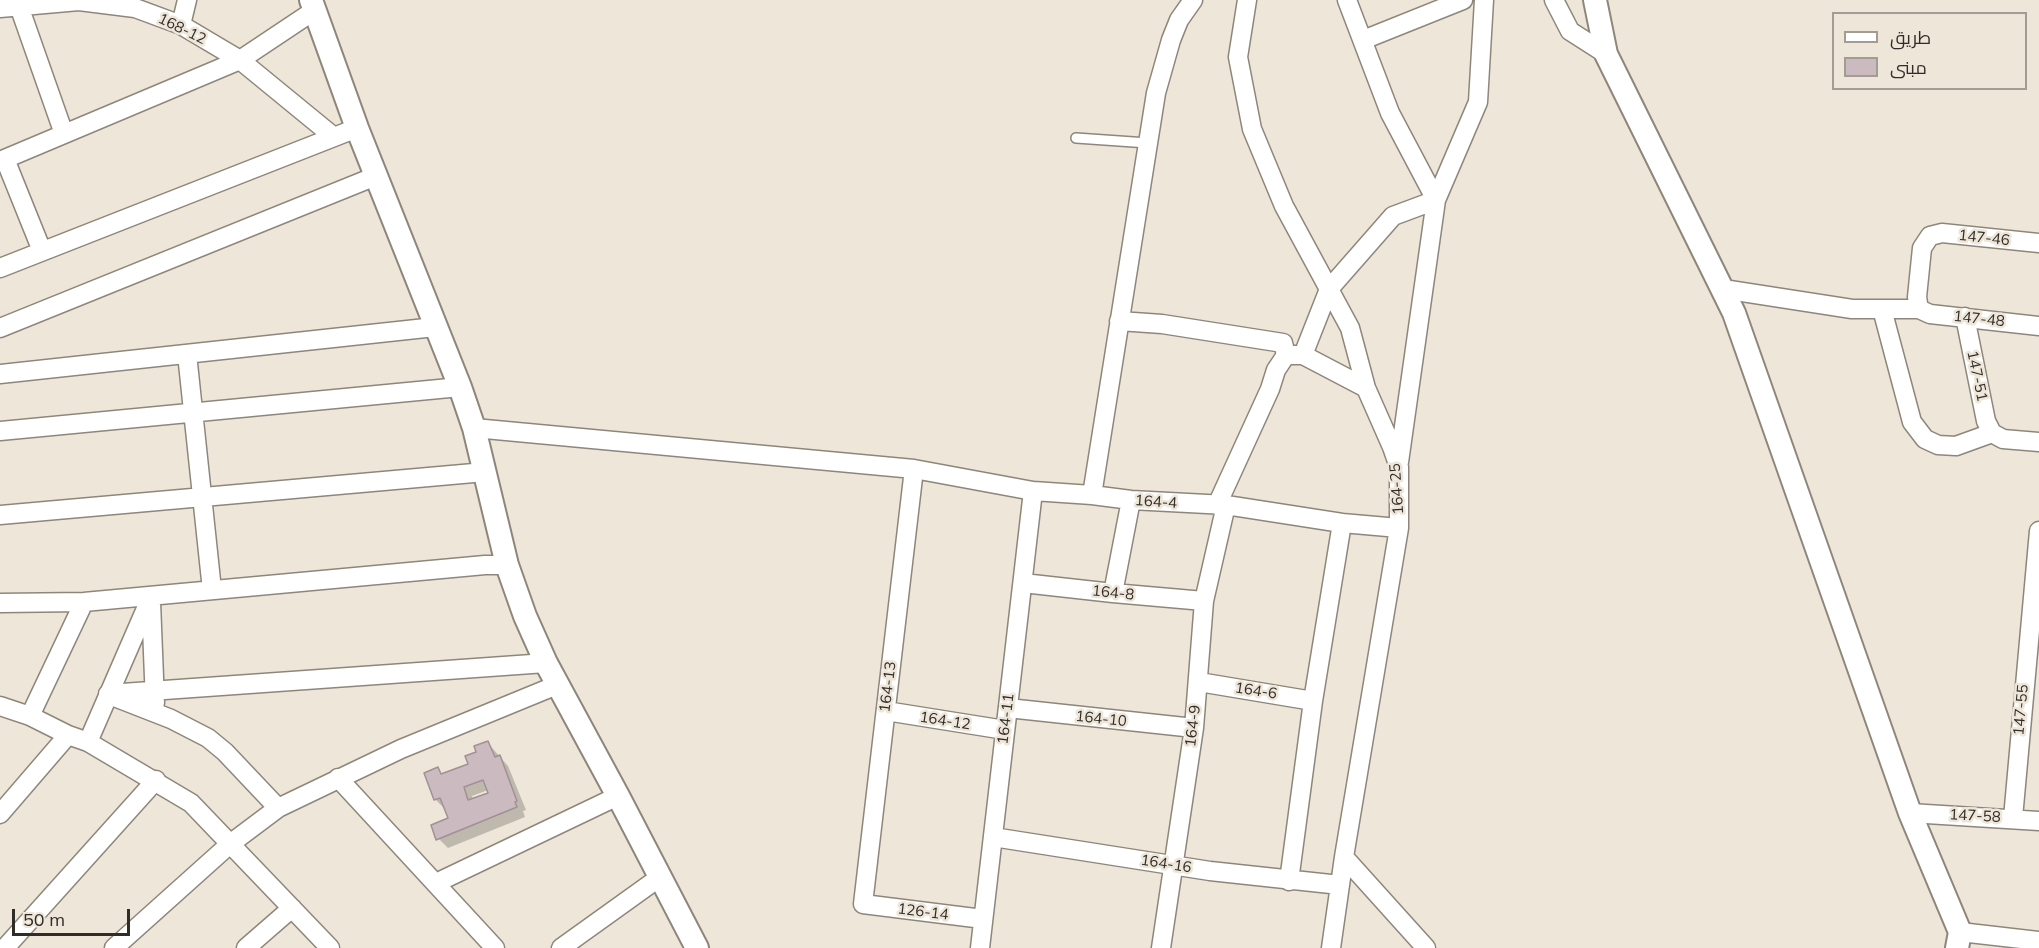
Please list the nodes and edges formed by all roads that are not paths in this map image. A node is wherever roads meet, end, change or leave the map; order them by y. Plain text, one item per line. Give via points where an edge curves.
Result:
1 (79, 0) edge
2 (187, 0) edge
3 (1193, 0) edge
4 (1247, 0) edge
5 (1347, 0) edge
6 (1463, 0) edge
7 (1484, 0) edge
8 (1554, 0) edge
9 (1595, 0) edge
10 (313, 5) edge
11 (19, 6) junction
12 (0, 8) edge
13 (181, 25) junction
14 (1362, 40) junction
15 (1606, 54) junction
16 (240, 60) junction
17 (357, 128) junction
18 (64, 134) junction
19 (334, 137) junction
20 (1076, 138) dead end
21 (1148, 143) junction
22 (3, 160) edge
23 (376, 176) junction
24 (1436, 200) junction
25 (2039, 243) edge
26 (42, 251) junction
27 (0, 268) edge
28 (1329, 289) junction
29 (1722, 289) junction
30 (1882, 309) junction
31 (1919, 309) junction
32 (1965, 317) junction
33 (1119, 321) junction
34 (1, 326) edge
35 (2039, 326) edge
36 (435, 327) junction
37 (187, 354) junction
38 (1295, 355) junction
39 (0, 374) edge
40 (460, 387) junction
41 (1366, 388) junction
42 (194, 413) junction
43 (474, 428) junction
44 (0, 431) edge
45 (1992, 433) junction
46 (2039, 442) edge
47 (1398, 467) junction
48 (914, 470) junction
49 (485, 472) junction
50 (1033, 491) junction
51 (1092, 495) junction
52 (202, 497) junction
53 (1131, 500) junction
54 (1221, 505) junction
55 (0, 515) edge
56 (1342, 523) junction
57 (1399, 528) junction
58 (2039, 531) edge
59 (2037, 560) edge
60 (507, 565) junction
61 (1023, 583) junction
62 (212, 590) junction
63 (1113, 593) junction
64 (151, 597) junction
65 (1204, 601) junction
66 (84, 602) junction
67 (0, 603) edge
68 (546, 663) junction
69 (1199, 682) junction
70 (557, 685) junction
71 (155, 691) junction
72 (108, 694) junction
73 (2031, 699) edge
74 (1312, 701) junction
75 (0, 706) edge
76 (1008, 708) junction
77 (886, 711) junction
78 (155, 713) junction
79 (30, 716) junction
80 (1194, 728) junction
81 (1005, 730) junction
82 (68, 735) junction
83 (88, 742) junction
84 (338, 778) junction
85 (156, 780) junction
86 (618, 796) junction
87 (278, 808) junction
88 (1910, 813) junction
89 (0, 814) edge
90 (2013, 818) junction
91 (2039, 821) edge
92 (993, 837) junction
93 (230, 844) junction
94 (1344, 857) junction
95 (1174, 865) junction
96 (660, 877) junction
97 (1289, 881) junction
98 (436, 883) junction
99 (1340, 885) junction
100 (863, 904) joint
101 (292, 908) junction
102 (983, 920) junction
103 (1958, 940) edge
104 (2039, 940) edge
105 (5, 948) edge
106 (114, 948) edge
107 (246, 948) edge
108 (330, 948) edge
109 (495, 948) edge
110 (561, 948) edge
111 (697, 948) edge
112 (980, 948) edge
113 (1161, 948) edge
114 (1331, 948) edge
115 (1426, 948) edge

1 - 11 street, 168-12
1 - 13 street, 168-12 via 135,8
2 - 13 street
3 - 21 street via 1171,40 1156,93
4 - 28 street, 164-25 via 1238,57 1252,129 1284,206
5 - 14 street
6 - 14 street
7 - 24 street via 1478,102
8 - 15 street via 1570,31
9 - 15 street
10 - 16 street
10 - 17 street
11 - 12 street, 168-12
11 - 18 street
13 - 16 street, 168-12
14 - 24 street via 1390,113
15 - 29 street
16 - 18 street
16 - 19 street, 168-12
17 - 19 street
17 - 23 street
18 - 22 street
19 - 26 street
20 - 21 lane
21 - 33 street
22 - 26 street
23 - 34 street
23 - 36 street
24 - 28 street, 164-9 via 1393,216
24 - 47 street
25 - 31 street, 147-46 via 1942,233 1930,236 1922,248
26 - 27 street
28 - 38 street, 164-9
28 - 41 street, 164-25 via 1350,328
29 - 30 street, 147-48 via 1851,309
29 - 88 street via 1734,313
30 - 31 street, 147-48
30 - 45 street via 1912,422 1925,440 1956,446
31 - 32 street, 147-48 via 1930,314
32 - 35 street, 147-48
32 - 45 street, 147-51 via 1986,421
33 - 38 street via 1283,343
33 - 51 street
36 - 37 street
36 - 40 street
37 - 39 street
37 - 42 street
38 - 41 street
38 - 54 street, 164-9 via 1276,370
40 - 42 street
40 - 43 street
41 - 47 street, 164-25
42 - 44 street
42 - 52 street
43 - 48 street, 164-4
43 - 49 street
45 - 46 street via 2003,439
47 - 57 street, 164-25
48 - 50 street, 164-4
48 - 77 street, 164-13
49 - 52 street
49 - 60 street
50 - 51 street, 164-4
50 - 61 street, 164-11
51 - 53 street, 164-4
52 - 55 street
52 - 62 street
53 - 54 street, 164-4
53 - 63 street
54 - 56 street, 164-4
54 - 65 street, 164-9
56 - 57 street, 164-4
56 - 74 street
57 - 94 street, 164-25
58 - 59 street, 147-55
59 - 73 street, 147-55
60 - 62 street
60 - 68 street
61 - 63 street, 164-8
61 - 76 street, 164-11
62 - 64 street
63 - 65 street, 164-8
64 - 66 street
64 - 71 street
64 - 72 street
65 - 69 street, 164-9
66 - 67 street
66 - 79 street
68 - 70 street
68 - 71 street
69 - 74 street, 164-6
69 - 80 street, 164-9
70 - 84 street
70 - 86 street
71 - 72 street
71 - 78 street
72 - 78 street
72 - 83 street
73 - 90 street, 147-55
74 - 97 street
75 - 79 street
76 - 80 street, 164-10
76 - 81 street, 164-11
77 - 81 street, 164-12
77 - 100 street, 164-13
78 - 87 street via 208,738
79 - 82 street
80 - 95 street, 164-9
81 - 92 street, 164-11
82 - 83 street
82 - 89 street
83 - 85 street
84 - 87 street
84 - 98 street
85 - 93 street via 191,803
85 - 105 street
86 - 96 street
86 - 98 street
87 - 93 street
88 - 90 street, 147-58
88 - 103 street
90 - 91 street, 147-58
92 - 95 street, 164-16
92 - 102 street, 164-11
93 - 101 street
93 - 106 street
94 - 99 street, 164-25
94 - 115 street
95 - 97 street, 164-16
95 - 113 street, 164-9
96 - 110 street
96 - 111 street
97 - 99 street, 164-16
98 - 109 street
99 - 114 street, 164-25
100 - 102 street, 126-14
101 - 107 street
101 - 108 street
102 - 112 street, 164-11
103 - 104 street

